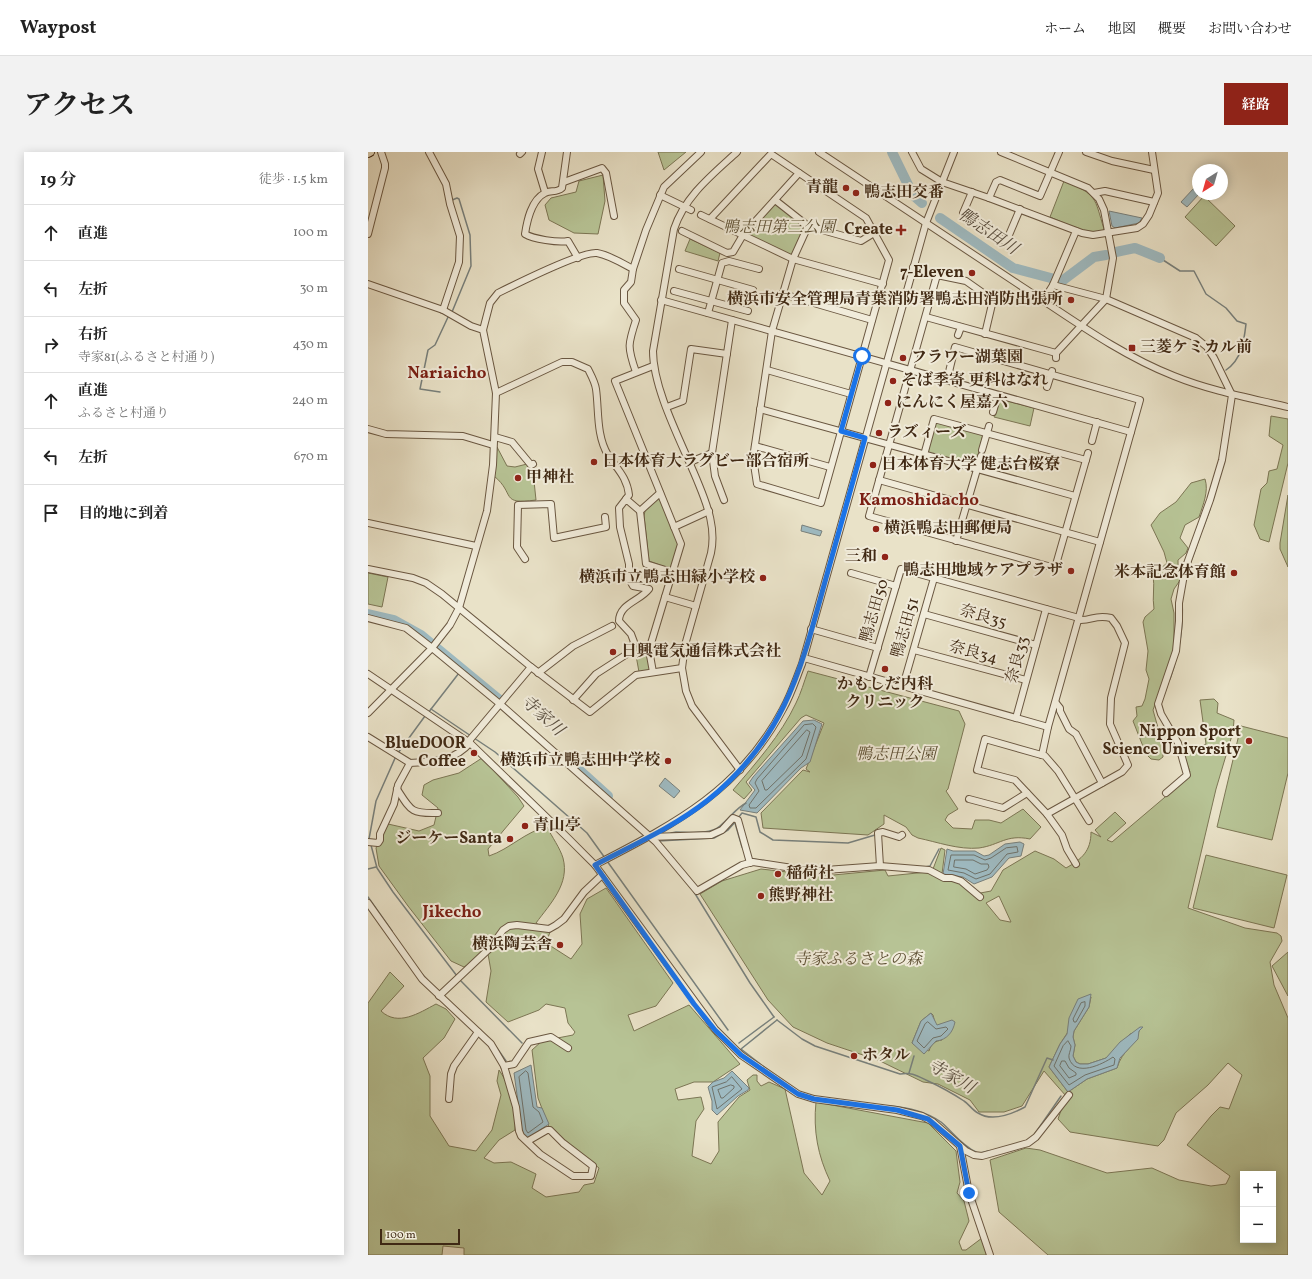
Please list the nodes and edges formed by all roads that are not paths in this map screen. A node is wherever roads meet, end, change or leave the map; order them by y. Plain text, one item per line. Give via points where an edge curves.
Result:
1 (381, 152) edge
2 (429, 152) edge
3 (536, 152) edge
4 (542, 152) edge
5 (567, 152) edge
6 (701, 152) edge
7 (737, 152) edge
8 (819, 152) edge
9 (912, 152) edge
10 (954, 152) edge
11 (1002, 152) edge
12 (1059, 152) edge
13 (1086, 152) edge
14 (1152, 152) edge
15 (539, 160) junction
16 (1154, 170) junction
17 (1051, 172) junction
18 (799, 173) junction
19 (564, 182) junction
20 (942, 182) junction
21 (545, 192) junction
22 (972, 192) junction
23 (1094, 193) junction
24 (660, 195) junction
25 (990, 198) junction
26 (775, 200) junction
27 (1154, 202) junction
28 (684, 206) junction
29 (1020, 209) junction
30 (691, 210) dead end
31 (701, 215) dead end
32 (614, 216) dead end
33 (710, 219) junction
34 (926, 223) junction
35 (808, 226) junction
36 (682, 231) dead end
37 (1076, 231) junction
38 (874, 233) junction
39 (1109, 233) junction
40 (368, 234) edge
41 (742, 235) junction
42 (578, 258) junction
43 (793, 259) junction
44 (913, 267) junction
45 (633, 269) junction
46 (679, 270) dead end
47 (759, 270) dead end
48 (937, 275) junction
49 (717, 280) junction
50 (1055, 281) junction
51 (368, 284) edge
52 (882, 284) junction
53 (753, 290) dead end
54 (674, 291) dead end
55 (783, 294) junction
56 (1106, 299) junction
57 (661, 300) junction
58 (711, 301) junction
59 (1044, 301) junction
60 (443, 310) junction
61 (748, 311) dead end
62 (708, 313) junction
63 (926, 316) junction
64 (732, 320) junction
65 (872, 320) junction
66 (1081, 326) junction
67 (960, 327) junction
68 (483, 330) junction
69 (772, 332) junction
70 (985, 334) junction
71 (958, 335) dead end
72 (727, 354) junction
73 (862, 356) junction
74 (886, 363) junction
75 (653, 366) junction
76 (910, 369) junction
77 (767, 370) junction
78 (636, 372) junction
79 (1052, 372) junction
80 (946, 380) junction
81 (1047, 387) dead end
82 (496, 393) junction
83 (851, 394) junction
84 (998, 395) junction
85 (1232, 395) junction
86 (667, 407) junction
87 (1288, 407) edge
88 (760, 409) junction
89 (993, 412) dead end
90 (1097, 422) junction
91 (989, 426) dead end
92 (368, 429) edge
93 (841, 431) junction
94 (1131, 432) junction
95 (987, 433) junction
96 (494, 437) junction
97 (865, 438) junction
98 (1092, 441) dead end
99 (493, 445) junction
100 (889, 445) junction
101 (755, 446) junction
102 (712, 453) junction
103 (1088, 453) dead end
104 (924, 455) junction
105 (1086, 460) junction
106 (690, 462) junction
107 (533, 464) dead end
108 (830, 467) junction
109 (977, 469) junction
110 (879, 480) junction
111 (660, 493) junction
112 (1075, 496) junction
113 (626, 499) junction
114 (724, 500) dead end
115 (966, 505) junction
116 (640, 511) junction
117 (709, 511) junction
118 (606, 517) dead end
119 (368, 523) edge
120 (674, 527) junction
121 (1065, 532) junction
122 (956, 540) junction
123 (1100, 542) junction
124 (476, 546) junction
125 (525, 559) dead end
126 (368, 569) edge
127 (672, 572) junction
128 (851, 573) dead end
129 (934, 578) junction
130 (896, 586) junction
131 (665, 597) junction
132 (696, 606) junction
133 (459, 608) junction
134 (1046, 609) junction
135 (924, 614) junction
136 (368, 618) edge
137 (1079, 619) junction
138 (612, 626) dead end
139 (811, 629) junction
140 (1036, 645) junction
141 (432, 648) junction
142 (878, 648) junction
143 (914, 650) junction
144 (804, 658) junction
145 (531, 667) junction
146 (682, 668) junction
147 (653, 672) junction
148 (538, 673) junction
149 (368, 674) edge
150 (869, 677) junction
151 (1026, 680) junction
152 (903, 686) junction
153 (392, 689) junction
154 (573, 700) junction
155 (500, 704) junction
156 (1056, 704) junction
157 (368, 714) edge
158 (1016, 718) junction
159 (1048, 727) junction
160 (368, 737) edge
161 (469, 742) junction
162 (1042, 755) junction
163 (410, 763) junction
164 (740, 770) junction
165 (1102, 783) junction
166 (397, 789) junction
167 (1027, 793) junction
168 (1166, 793) dead end
169 (969, 799) dead end
170 (1075, 799) junction
171 (438, 813) dead end
172 (1047, 814) junction
173 (1089, 821) dead end
174 (902, 835) dead end
175 (649, 837) junction
176 (368, 842) edge
177 (750, 863) junction
178 (1076, 864) dead end
179 (595, 865) junction
180 (880, 866) junction
181 (602, 875) junction
182 (980, 897) dead end
183 (368, 903) edge
184 (439, 996) junction
185 (478, 1032) junction
186 (568, 1048) dead end
187 (504, 1066) junction
188 (1069, 1095) dead end
189 (449, 1099) dead end
190 (528, 1141) junction
191 (960, 1146) junction
192 (990, 1255) edge

1 - 40 street via 386,164
2 - 60 street via 446,184 460,236 459,262
3 - 15 street
4 - 15 street
5 - 19 street
6 - 24 street via 664,187
7 - 28 street via 700,186
8 - 34 street
9 - 20 street via 921,169
10 - 20 street
11 - 17 street
12 - 17 street
13 - 16 street via 1112,161
14 - 16 street
15 - 21 street via 538,169
16 - 27 street via 1158,193
17 - 23 street via 1081,184
17 - 25 street via 1040,196 1000,180 996,182
18 - 26 street
18 - 33 street via 771,154
18 - 38 street via 866,218
19 - 21 street via 559,191
19 - 32 street via 602,168 606,173
20 - 22 street
20 - 34 street
21 - 42 street via 530,213 525,234 530,238 558,243 568,241
22 - 25 street
22 - 29 street via 963,213 1006,242
23 - 27 street via 1105,191
23 - 39 street via 1102,204
24 - 28 street
24 - 45 street
25 - 29 street
26 - 35 street
26 - 41 street
27 - 39 street via 1143,224 1137,228
28 - 30 street
28 - 57 street via 674,229
29 - 37 street
31 - 33 street
33 - 41 street
34 - 44 street
34 - 59 street
35 - 38 street via 861,241
35 - 43 street
36 - 41 street via 727,253 733,252
37 - 39 street via 1093,235
37 - 50 street
38 - 52 street via 889,260
39 - 56 street via 1112,258
41 - 43 street
42 - 45 street via 595,253 609,256
42 - 68 street via 498,293 490,303
43 - 52 street
43 - 55 street
44 - 48 street
44 - 74 street
45 - 78 street via 631,282 624,290 624,303 636,320 629,343 629,352
46 - 49 street
47 - 49 street via 729,261 722,264
48 - 63 street
48 - 70 street via 966,281 993,300
49 - 53 street
49 - 58 street
50 - 56 street
50 - 59 street
51 - 60 street
52 - 65 street
54 - 58 street
55 - 65 street
55 - 69 street
56 - 66 street
56 - 85 street via 1196,338 1207,347 1214,358
57 - 62 street
57 - 75 street
58 - 61 street
58 - 62 street
59 - 66 street
60 - 68 street
62 - 64 street
63 - 67 street
63 - 76 street
64 - 69 street
64 - 72 street
65 - 73 street
66 - 70 street via 1056,356
66 - 85 street via 1128,354 1174,376
67 - 70 street
67 - 71 street
68 - 82 street
69 - 73 street
69 - 77 street
72 - 86 street via 691,349 683,401
72 - 102 street
73 - 74 street
73 - 83 street
74 - 76 street
74 - 97 street
75 - 78 street
75 - 86 street
76 - 80 street
76 - 100 street
77 - 83 street
77 - 88 street
78 - 111 street via 615,381
79 - 80 street via 955,345
79 - 81 street
79 - 94 street via 1140,400
80 - 84 street
82 - 96 street
82 - 113 street via 562,362 572,362 588,369 596,388 602,438 608,454 628,484 629,495
83 - 93 street
84 - 89 street
84 - 90 street
85 - 87 street
85 - 168 street via 1222,460 1185,569 1179,603 1176,651 1158,704 1178,743 1187,775
86 - 106 street
88 - 93 street
88 - 101 street
90 - 94 street
90 - 98 street
91 - 95 street
92 - 99 street via 386,434 463,436
93 - 97 street
93 - 108 street
94 - 123 street
95 - 104 street via 934,419
95 - 105 street
95 - 109 street
96 - 99 street
96 - 107 street via 512,442 531,465
97 - 100 street
97 - 139 street
99 - 124 street via 487,511
100 - 104 street
100 - 110 street
101 - 108 street
101 - 108 street via 753,458 757,484 821,503
102 - 106 street
102 - 114 street via 715,476
103 - 105 street
104 - 109 street
105 - 112 street
106 - 117 street
109 - 112 street
109 - 115 street
110 - 115 street
110 - 122 street via 869,516
111 - 116 street
111 - 120 street
112 - 121 street
113 - 116 street
113 - 154 street via 619,508 620,527 629,564 629,579 633,586 649,589 625,607 618,621 631,634 634,642 630,650 596,674
115 - 121 street
115 - 122 street
116 - 127 street via 646,564
117 - 120 street
117 - 132 street via 714,542
118 - 125 street via 606,527 554,538 551,504 518,505 517,548
119 - 124 street
120 - 127 street via 681,544
121 - 122 street via 1055,568
121 - 123 street
123 - 137 street
124 - 133 street
126 - 133 street via 426,583
127 - 131 street
128 - 130 street
129 - 130 street, 鴨志田50 via 900,569
129 - 134 street, 鴨志田50
129 - 135 street, 鴨志田51
130 - 142 street, 鴨志田50
131 - 132 street
131 - 147 street via 649,650
132 - 146 street via 685,644
133 - 141 street via 450,626
133 - 145 street
134 - 137 street, 鴨志田50
134 - 140 street, 奈良33
135 - 140 street, 奈良35
135 - 143 street, 鴨志田51
136 - 141 street via 406,628
137 - 156 street
137 - 165 street via 1087,621 1100,616 1111,618 1125,643 1111,698 1110,724 1128,765 1122,772
138 - 148 street via 573,646
139 - 142 street
139 - 144 street
140 - 151 street, 奈良33
141 - 153 street
141 - 155 street
142 - 150 street, 鴨志田50
143 - 151 street, 奈良34
143 - 152 street, 鴨志田51
144 - 150 street
144 - 164 street via 783,711
145 - 148 street
145 - 155 street
146 - 147 street
146 - 164 street via 692,706
147 - 154 street via 631,678 590,712
148 - 154 street
149 - 153 street
150 - 152 street
151 - 158 street, 奈良33
152 - 158 street
153 - 157 street
153 - 161 street
155 - 161 street
155 - 175 street
156 - 159 street
156 - 165 street via 1069,729 1076,734
158 - 159 street
159 - 162 street
160 - 163 street
161 - 163 street via 462,752 452,757
161 - 179 street
162 - 167 street via 985,739 977,770 1015,780
162 - 170 street via 1058,771
163 - 166 street
164 - 175 street via 702,804
165 - 170 street
166 - 171 street via 415,812
166 - 176 street via 380,840 378,843
167 - 169 street via 1003,808
167 - 172 street
170 - 172 street
170 - 173 street
172 - 178 street via 1062,835
174 - 180 street via 878,833
175 - 177 street via 697,891
175 - 177 street via 711,835 722,830 733,818 738,820
175 - 179 street
177 - 180 street via 812,871
179 - 181 street
180 - 182 street via 929,870 944,878 961,881
181 - 184 street via 556,925 548,929 517,925 503,930 493,945
181 - 191 street via 694,1004 715,1030 741,1055 798,1094 814,1099 897,1110 922,1116 933,1122
183 - 184 street via 411,966
184 - 185 street
185 - 187 street via 491,1044
185 - 189 street via 454,1066
186 - 187 street via 552,1037 529,1042 514,1064
187 - 190 street via 516,1107 518,1131
188 - 191 street via 1036,1137 1028,1143 982,1156 970,1154
190 - 190 street via 550,1130 593,1166 591,1176 573,1176 540,1154
191 - 192 street via 969,1193

